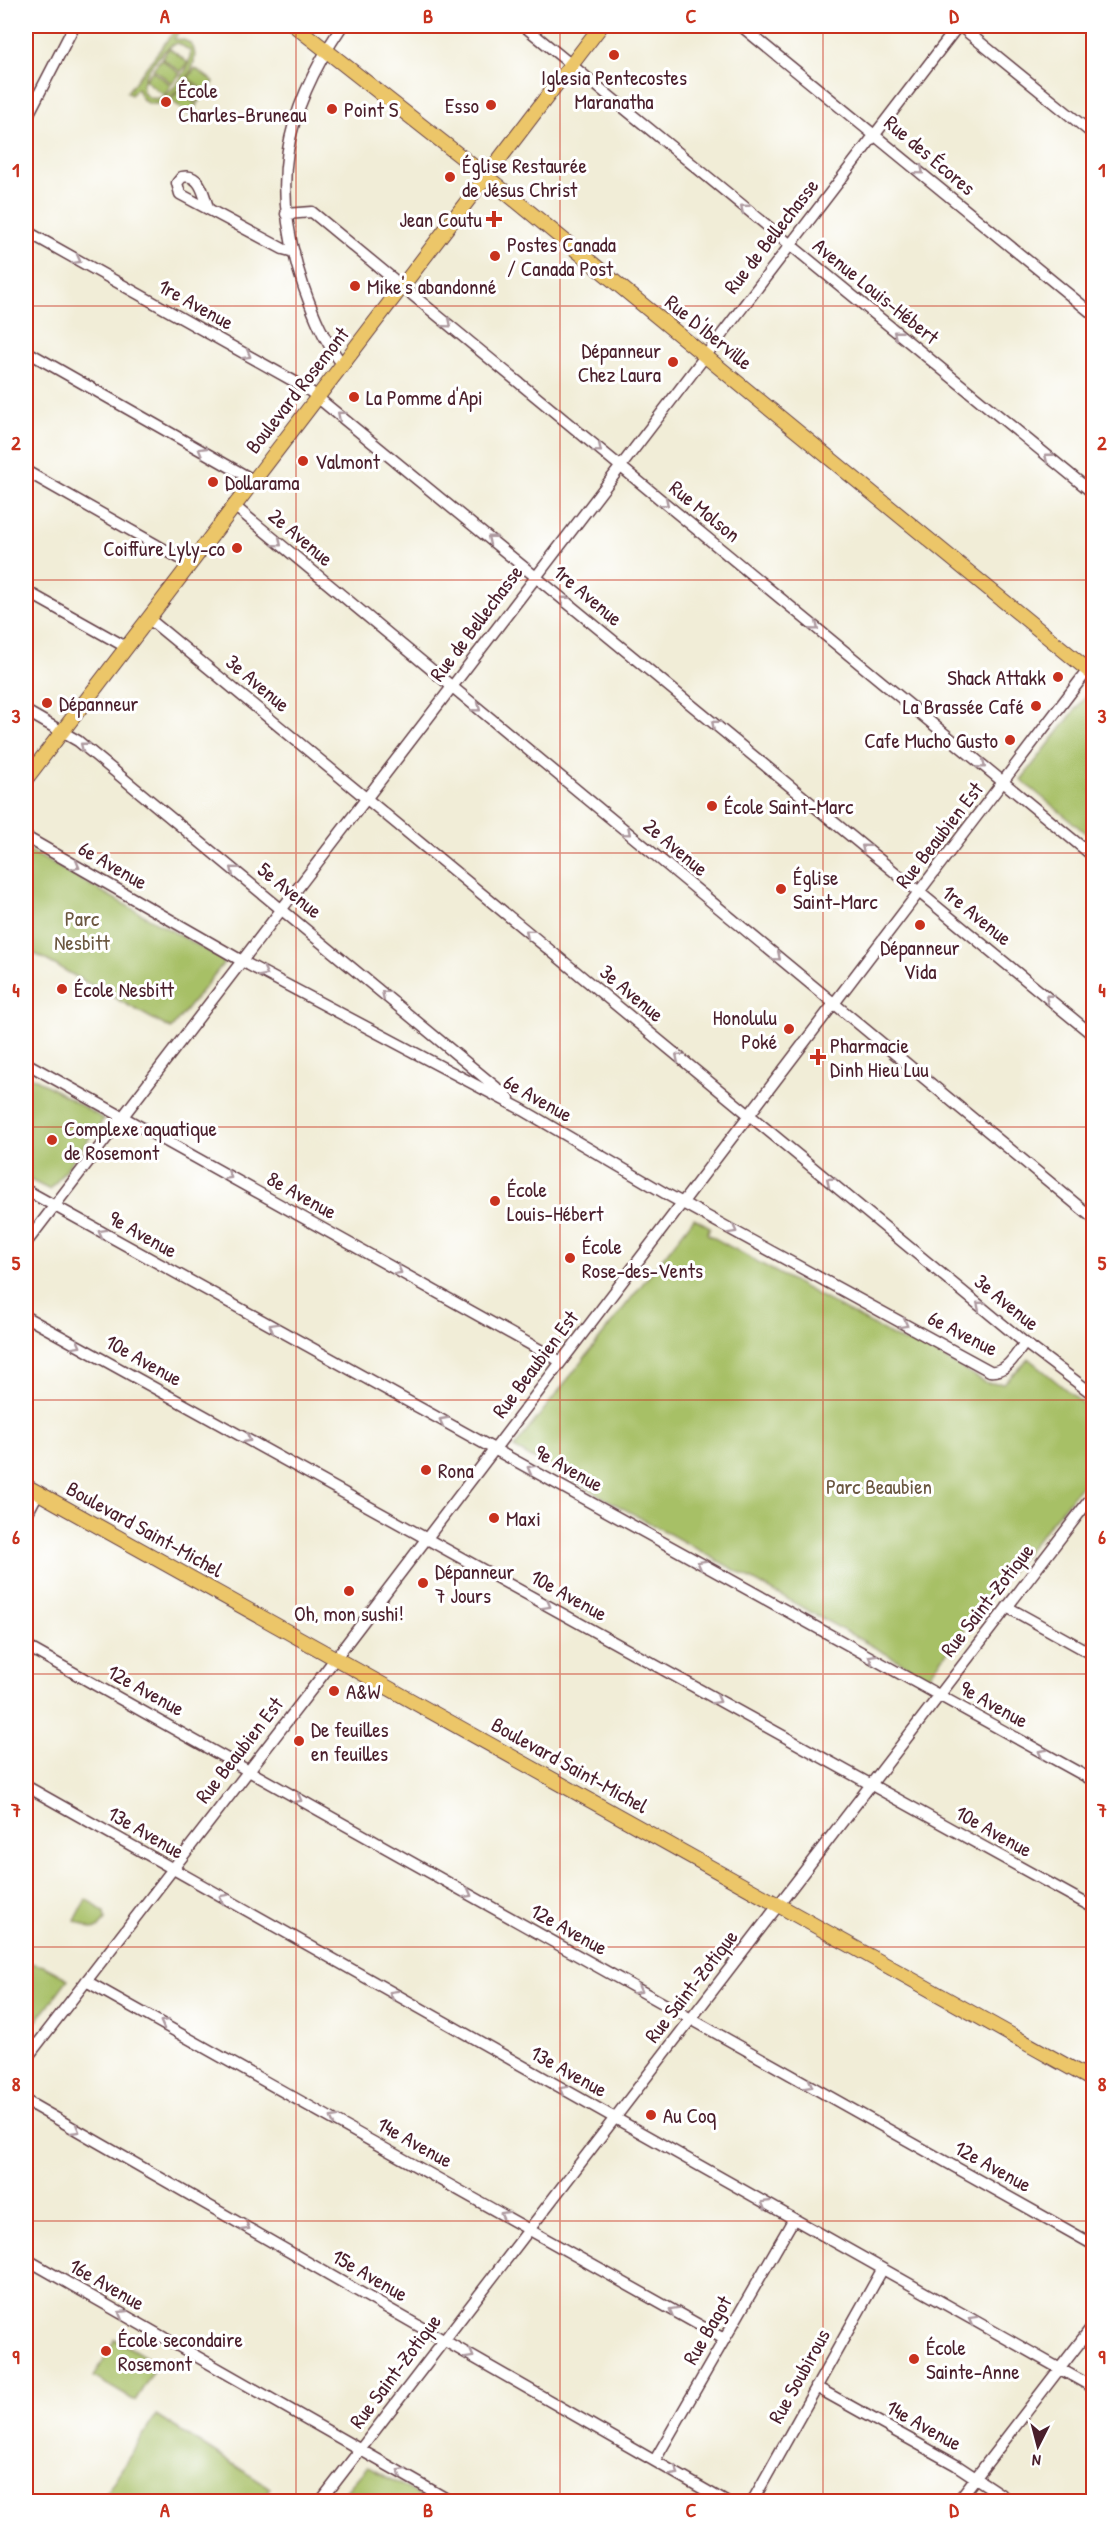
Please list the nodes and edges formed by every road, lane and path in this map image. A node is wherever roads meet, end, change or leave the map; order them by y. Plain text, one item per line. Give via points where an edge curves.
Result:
1 (74, 26) edge
2 (296, 26) edge
3 (342, 26) edge
4 (524, 26) edge
5 (601, 26) edge
6 (741, 26) edge
7 (959, 26) edge
8 (326, 49) junction
9 (570, 64) junction
10 (30, 101) edge
11 (26, 119) edge
12 (874, 134) junction
13 (1094, 135) edge
14 (487, 177) junction
15 (208, 208) dead end
16 (286, 214) junction
17 (26, 231) edge
18 (789, 245) junction
19 (294, 252) junction
20 (402, 287) junction
21 (1094, 315) edge
22 (26, 351) edge
23 (704, 355) junction
24 (343, 365) junction
25 (318, 397) junction
26 (619, 466) junction
27 (26, 471) edge
28 (253, 480) junction
29 (1094, 494) edge
30 (233, 505) junction
31 (190, 564) junction
32 (536, 576) junction
33 (26, 591) edge
34 (148, 618) junction
35 (126, 647) junction
36 (1091, 670) edge
37 (452, 687) junction
38 (26, 711) edge
39 (62, 732) junction
40 (26, 779) edge
41 (1004, 783) junction
42 (367, 799) junction
43 (26, 837) edge
44 (1094, 857) edge
45 (918, 892) junction
46 (283, 910) junction
47 (244, 962) junction
48 (834, 1004) junction
49 (1094, 1036) edge
50 (26, 1062) edge
51 (523, 1110) junction
52 (748, 1114) junction
53 (122, 1117) junction
54 (26, 1190) edge
55 (682, 1202) junction
56 (54, 1206) junction
57 (1094, 1218) edge
58 (26, 1243) edge
59 (26, 1317) edge
60 (1025, 1343) junction
61 (560, 1361) junction
62 (1094, 1395) edge
63 (495, 1449) junction
64 (26, 1486) edge
65 (38, 1493) junction
66 (1094, 1494) edge
67 (26, 1516) edge
68 (428, 1538) junction
69 (1006, 1607) junction
70 (26, 1646) edge
71 (1094, 1655) edge
72 (335, 1659) junction
73 (938, 1696) junction
74 (248, 1770) junction
75 (1094, 1781) edge
76 (870, 1785) junction
77 (26, 1786) edge
78 (172, 1870) junction
79 (778, 1905) junction
80 (1094, 1908) edge
81 (86, 1981) junction
82 (691, 2018) junction
83 (26, 2059) edge
84 (1094, 2081) edge
85 (26, 2101) edge
86 (614, 2119) junction
87 (793, 2220) junction
88 (529, 2229) junction
89 (1094, 2245) edge
90 (26, 2259) edge
91 (882, 2270) junction
92 (1094, 2324) edge
93 (724, 2339) junction
94 (443, 2340) junction
95 (1059, 2369) junction
96 (816, 2386) junction
97 (1094, 2388) edge
98 (359, 2449) junction
99 (655, 2460) junction
100 (976, 2478) junction
101 (320, 2502) edge
102 (452, 2502) edge
103 (726, 2502) edge
104 (752, 2502) edge
105 (957, 2502) edge
106 (1011, 2502) edge

1 - 10 street
2 - 8 main road, Rue D'Iberville
3 - 8 street
4 - 9 street, Avenue Louis-Hébert
5 - 9 main road, Boulevard Rosemont
6 - 12 street, Rue des Écores
7 - 12 street, Rue de Bellechasse
7 - 13 street
8 - 14 main road, Rue D'Iberville
8 - 16 street via 302,100 285,154
9 - 14 main road, Boulevard Rosemont
18 -> 9 street, Avenue Louis-Hébert
10 - 11 street
12 - 18 street, Rue de Bellechasse
12 -> 21 street, Rue des Écores
14 - 20 main road, Boulevard Rosemont
14 - 23 main road, Rue D'Iberville
15 - 19 street
16 - 19 street
16 - 20 street, Rue Molson via 312,212
17 -> 25 street, 1re Avenue
18 - 23 street, Rue de Bellechasse
29 -> 18 street, Avenue Louis-Hébert
19 - 24 street via 316,323
20 - 24 main road, Boulevard Rosemont
20 -> 26 street, Rue Molson
28 -> 22 street
23 - 26 street, Rue de Bellechasse
23 - 36 main road, Rue D'Iberville
24 - 25 main road, Boulevard Rosemont
25 - 28 main road, Boulevard Rosemont
32 -> 25 street, 1re Avenue
26 - 32 street, Rue de Bellechasse
26 -> 41 street, Rue Molson
27 - 31 street
28 - 30 main road, Boulevard Rosemont
30 - 31 main road, Boulevard Rosemont
30 -> 37 street, 2e Avenue
31 - 34 main road, Boulevard Rosemont
32 - 37 street, Rue de Bellechasse
45 -> 32 street, 1re Avenue
33 - 35 street
34 - 35 main road, Boulevard Rosemont
34 - 42 street, 3e Avenue
35 - 39 main road, Boulevard Rosemont
36 - 41 street, Rue Beaubien Est
37 - 42 street, Rue de Bellechasse
37 -> 48 street, 2e Avenue
38 - 39 street, 5e Avenue
39 - 40 main road, Boulevard Rosemont
46 -> 39 street, 5e Avenue via 78,741
41 - 44 street, Rue Molson
41 - 45 street, Rue Beaubien Est
42 - 46 street, Rue de Bellechasse
52 -> 42 street, 3e Avenue
43 -> 47 street, 6e Avenue
45 - 48 street, Rue Beaubien Est
49 -> 45 street, 1re Avenue
46 - 47 street, Rue de Bellechasse
51 -> 46 street, 5e Avenue
47 -> 51 street, 6e Avenue
47 - 53 street, Rue de Bellechasse
48 - 52 street, Rue Beaubien Est
48 - 57 street, 2e Avenue
50 - 53 street, 8e Avenue
51 - 55 street, 6e Avenue
52 - 55 street, Rue Beaubien Est
60 -> 52 street, 3e Avenue
53 - 56 street, Rue de Bellechasse
53 -> 61 street, 8e Avenue
54 - 56 street, 9e Avenue
55 -> 60 street, 6e Avenue via 990,1371 1004,1368
55 - 61 street, Rue Beaubien Est
56 - 58 street, Rue de Bellechasse
63 -> 56 street, 9e Avenue
59 -> 68 street, 10e Avenue
60 - 62 street, 3e Avenue
61 - 63 street, Rue Beaubien Est
63 - 68 street, Rue Beaubien Est
73 -> 63 street, 9e Avenue
64 - 65 main road, Boulevard Saint-Michel
65 - 67 street
65 - 72 main road, Boulevard Saint-Michel
66 - 69 street, Rue Saint-Zotique
68 - 72 street, Rue Beaubien Est
68 -> 76 street, 10e Avenue
69 - 71 street
69 - 73 street, Rue Saint-Zotique
70 - 74 street, 12e Avenue
72 - 74 street, Rue Beaubien Est
72 - 79 main road, Boulevard Saint-Michel
75 -> 73 street, 9e Avenue
73 - 76 street, Rue Saint-Zotique
74 - 78 street, Rue Beaubien Est
74 -> 82 street, 12e Avenue
76 - 79 street, Rue Saint-Zotique
76 - 80 street, 10e Avenue
77 - 78 street, 13e Avenue
78 - 81 street, Rue Beaubien Est
86 -> 78 street, 13e Avenue
79 - 82 street, Rue Saint-Zotique
79 - 84 main road, Boulevard Saint-Michel
81 - 83 street, Rue Beaubien Est
88 -> 81 street, 14e Avenue
82 - 86 street, Rue Saint-Zotique
82 -> 89 street, 12e Avenue
85 -> 94 street, 15e Avenue
87 -> 86 street, 13e Avenue
86 - 88 street, Rue Saint-Zotique
87 - 91 street, 13e Avenue
87 - 93 street, Rue Bagot
93 -> 88 street, 14e Avenue
88 - 94 street, Rue Saint-Zotique
98 -> 90 street, 16e Avenue
95 -> 91 street, 13e Avenue
91 - 96 street, Rue Soubirous
92 - 95 street
93 - 99 street, Rue Bagot
94 - 98 street, Rue Saint-Zotique
94 -> 99 street, 15e Avenue
95 - 97 street, 13e Avenue
95 - 100 street
96 - 100 street, 14e Avenue
96 - 104 street, Rue Soubirous
98 - 101 street, Rue Saint-Zotique
102 -> 98 street, 16e Avenue
99 -> 103 street, 15e Avenue
100 - 105 street
100 - 106 street, 14e Avenue

